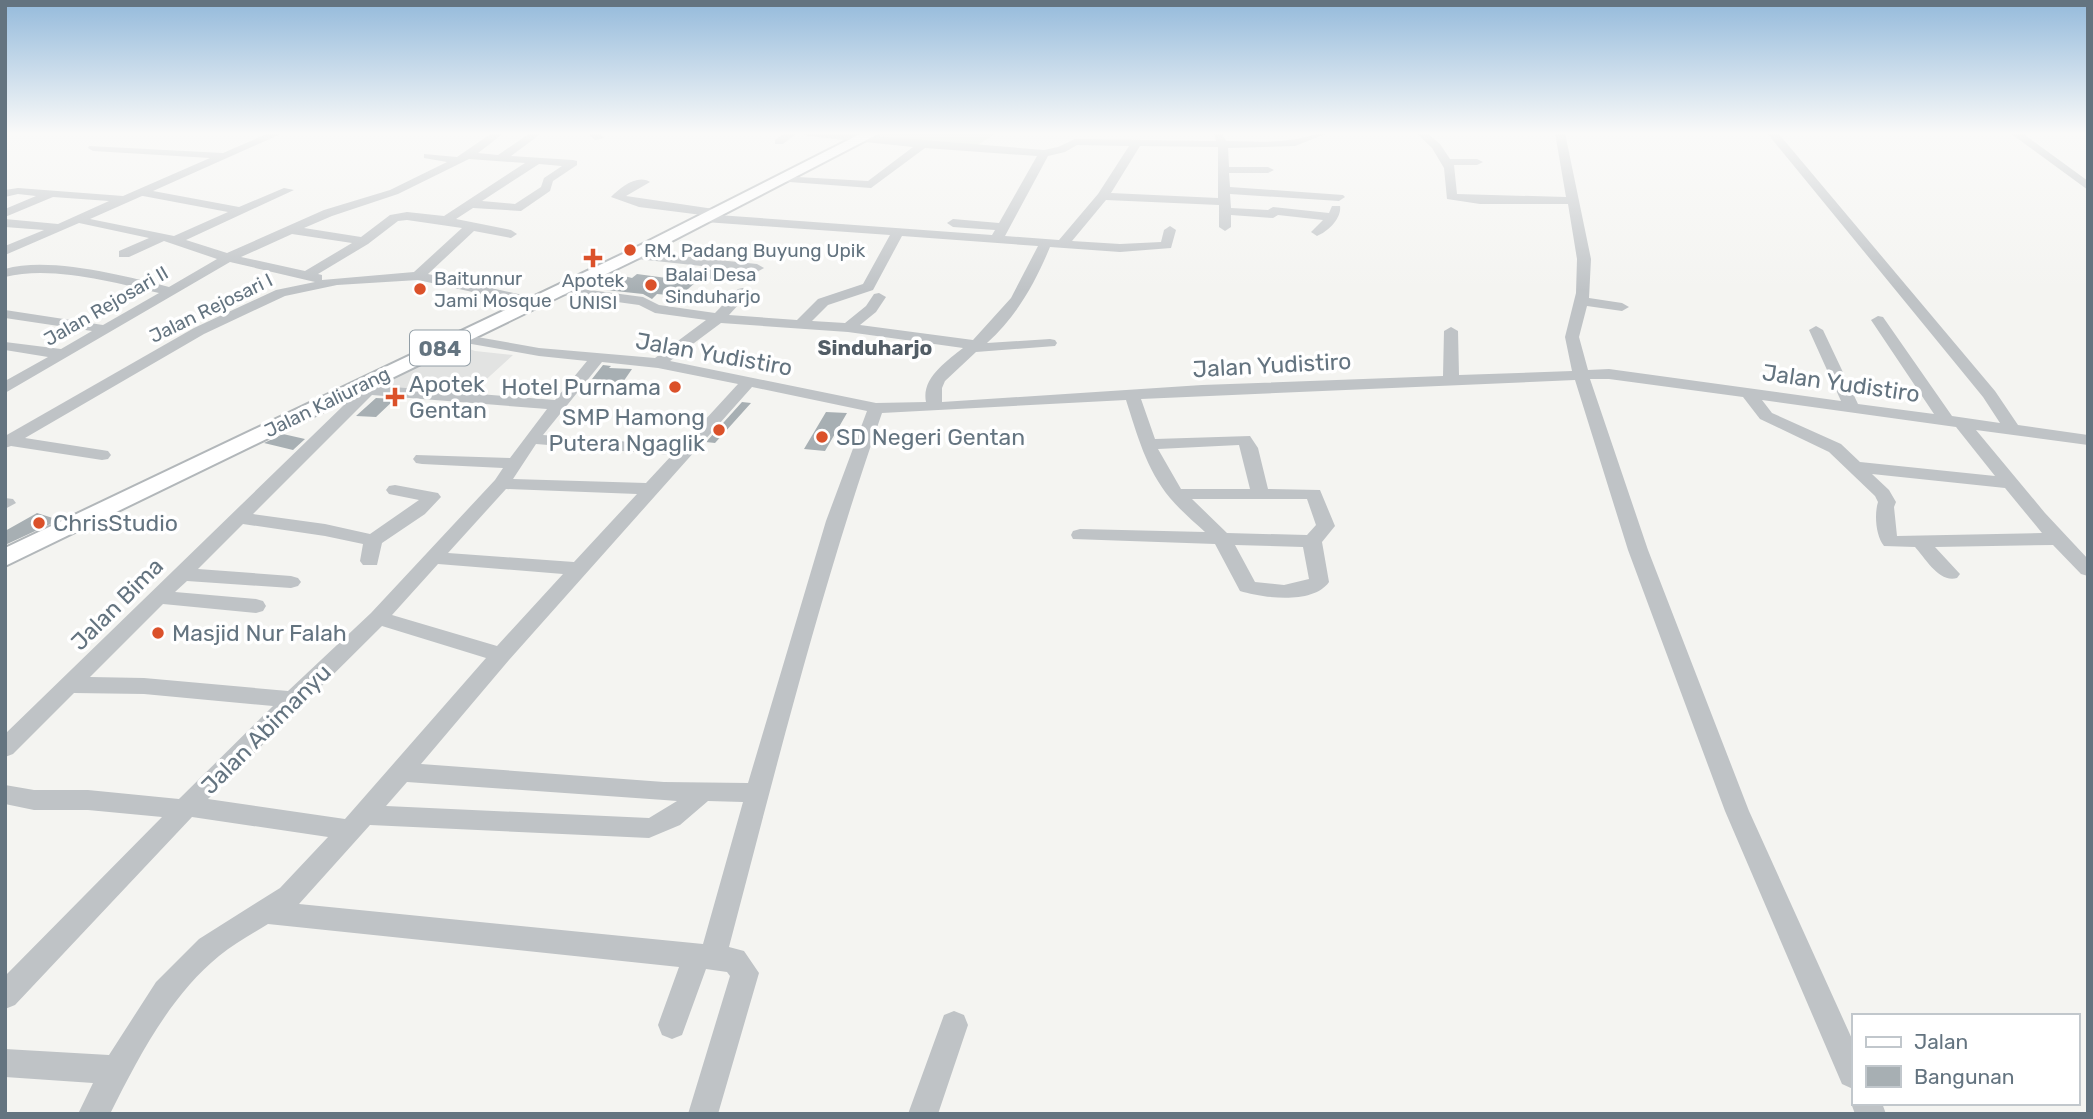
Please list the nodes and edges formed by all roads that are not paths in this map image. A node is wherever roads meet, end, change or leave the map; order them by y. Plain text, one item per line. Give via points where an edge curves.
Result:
1 (161, 185) edge
2 (408, 185) edge
3 (499, 185) edge
4 (547, 185) edge
5 (635, 185) edge
6 (768, 185) edge
7 (1026, 185) edge
8 (1110, 185) edge
9 (1224, 185) edge
10 (1451, 185) edge
11 (1570, 185) edge
12 (1815, 185) edge
13 (288, 190) dead end
14 (51, 193) junction
15 (143, 193) junction
16 (5, 194) edge
17 (1103, 197) junction
18 (127, 199) junction
19 (1224, 201) junction
20 (1573, 201) junction
21 (473, 204) junction
22 (241, 211) junction
23 (5, 213) edge
24 (710, 215) junction
25 (1333, 217) junction
26 (80, 220) junction
27 (446, 220) junction
28 (5, 223) edge
29 (953, 223) dead end
30 (61, 227) junction
31 (471, 227) junction
32 (1002, 227) junction
33 (1225, 227) dead end
34 (292, 230) junction
35 (1170, 230) dead end
36 (1317, 232) dead end
37 (511, 233) dead end
38 (897, 234) junction
39 (169, 239) junction
40 (996, 240) junction
41 (364, 241) junction
42 (1045, 244) junction
43 (1062, 244) junction
44 (5, 251) edge
45 (124, 254) dead end
46 (633, 255) junction
47 (228, 258) junction
48 (757, 268) dead end
49 (5, 273) edge
50 (306, 276) junction
51 (418, 276) junction
52 (337, 281) junction
53 (559, 290) junction
54 (169, 291) junction
55 (743, 292) dead end
56 (879, 297) dead end
57 (1581, 301) junction
58 (536, 302) junction
59 (1622, 307) dead end
60 (5, 314) edge
61 (718, 318) junction
62 (1878, 320) dead end
63 (800, 325) junction
64 (848, 328) junction
65 (104, 329) junction
66 (1816, 330) dead end
67 (1451, 331) dead end
68 (460, 338) junction
69 (1050, 343) dead end
70 (5, 346) edge
71 (974, 346) junction
72 (62, 354) junction
73 (598, 358) junction
74 (658, 363) junction
75 (1581, 374) junction
76 (1451, 380) junction
77 (748, 382) junction
78 (5, 388) edge
79 (364, 390) junction
80 (1748, 393) junction
81 (1132, 395) junction
82 (560, 405) junction
83 (935, 407) junction
84 (1852, 407) junction
85 (876, 408) junction
86 (1955, 422) junction
87 (2012, 429) junction
88 (531, 439) junction
89 (2088, 440) edge
90 (7, 442) edge
91 (1148, 444) junction
92 (687, 451) junction
93 (102, 455) dead end
94 (422, 459) dead end
95 (516, 463) junction
96 (1855, 467) junction
97 (2011, 483) junction
98 (501, 484) junction
99 (653, 489) junction
100 (395, 490) dead end
101 (1261, 493) junction
102 (1176, 494) junction
103 (238, 518) junction
104 (1080, 535) dead end
105 (1222, 539) junction
106 (2057, 539) junction
107 (373, 541) junction
108 (1312, 541) junction
109 (1921, 542) junction
110 (5, 558) edge
111 (433, 558) junction
112 (370, 561) dead end
113 (581, 569) junction
114 (2088, 570) edge
115 (182, 575) junction
116 (1950, 575) dead end
117 (291, 582) dead end
118 (160, 597) junction
119 (256, 606) dead end
120 (378, 618) junction
121 (500, 655) junction
122 (70, 685) junction
123 (295, 700) junction
124 (5, 748) edge
125 (400, 772) junction
126 (703, 791) junction
127 (758, 793) junction
128 (5, 794) edge
129 (186, 808) junction
130 (357, 823) junction
131 (267, 912) junction
132 (705, 956) junction
133 (5, 996) edge
134 (672, 1025) dead end
135 (954, 1025) dead end
136 (5, 1063) edge
137 (116, 1070) junction
138 (1852, 1072) edge
139 (93, 1114) edge
140 (703, 1114) edge
141 (923, 1114) edge

1 - 15 street
2 - 34 street, Jalan Rejosari II
3 - 21 street
4 - 21 street via 519,207
5 - 24 street via 617,197
6 - 24 main road, Jalan Kaliurang / 084
7 - 32 street
8 - 17 street
9 - 19 street
10 - 20 street via 1451,197
11 - 20 street
12 - 87 street via 1989,394
13 - 22 street
14 - 16 street
14 - 18 street
14 - 23 street
15 - 18 street
15 - 22 street
17 - 19 street
17 - 43 street
18 - 26 street
19 - 25 street via 1273,213
19 - 25 street via 1341,192
19 - 33 street
20 - 57 street via 1584,259
21 - 27 street
22 - 39 street
24 - 38 street
24 - 46 main road, Jalan Kaliurang / 084
25 - 36 street
26 - 30 street
26 - 39 street
27 - 31 street
27 - 41 street via 399,217
28 - 30 street
29 - 32 street
30 - 44 street
31 - 37 street
31 - 51 street
32 - 40 street
34 - 41 street
34 - 47 street, Jalan Rejosari II
35 - 43 street via 1164,246
38 - 40 street
38 - 63 street via 868,287 822,302
39 - 45 street
39 - 47 street
40 - 42 street
41 - 50 street
42 - 43 street
42 - 71 street via 1012,310
46 - 48 street
46 - 53 main road, Jalan Kaliurang / 084
47 - 50 street
47 - 54 street, Jalan Rejosari II
49 - 54 street via 19,269 99,274
50 - 52 street
51 - 52 street, Jalan Rejosari I
51 - 58 street, Jalan Rejosari I
52 - 90 street, Jalan Rejosari I via 281,293 248,307
53 - 58 main road, Jalan Kaliurang / 084
53 - 61 street via 643,301 655,309
54 - 65 street, Jalan Rejosari II
55 - 61 street
56 - 64 street
57 - 59 street
57 - 75 street via 1572,337
58 - 68 main road, Jalan Kaliurang / 084
60 - 65 street
61 - 63 street
61 - 74 street
62 - 86 street
63 - 64 street
64 - 71 street
65 - 72 street, Jalan Rejosari II
66 - 84 street
67 - 76 street
68 - 73 street, Jalan Yudistiro
68 - 79 main road, Jalan Kaliurang / 084
69 - 71 street
70 - 72 street
71 - 83 street via 936,382
72 - 78 street, Jalan Rejosari II
73 - 74 street, Jalan Yudistiro
73 - 82 street, Jalan Abimanyu
74 - 77 street, Jalan Yudistiro
75 - 76 street, Jalan Yudistiro
75 - 80 street, Jalan Yudistiro
75 - 138 street via 1638,550 1737,811
76 - 81 street, Jalan Yudistiro
77 - 85 street, Jalan Yudistiro
77 - 92 street
79 - 82 street
79 - 103 street, Jalan Bima
79 - 110 main road, Jalan Kaliurang / 084
80 - 84 street, Jalan Yudistiro
80 - 96 street via 1766,416 1829,443
81 - 83 street, Jalan Yudistiro
81 - 91 street
82 - 88 street, Jalan Abimanyu
83 - 85 street, Jalan Yudistiro
84 - 86 street, Jalan Yudistiro
85 - 127 street via 835,521
86 - 87 street, Jalan Yudistiro
86 - 97 street
87 - 89 street, Jalan Yudistiro
88 - 92 street
88 - 95 street, Jalan Abimanyu
90 - 93 street
91 - 101 street via 1244,440
91 - 102 street
92 - 99 street
94 - 95 street
95 - 98 street, Jalan Abimanyu
96 - 97 street
96 - 109 street via 1887,502 1888,539
97 - 106 street
98 - 99 street
98 - 111 street, Jalan Abimanyu
99 - 113 street
100 - 107 street via 432,497
101 - 102 street
101 - 108 street via 1314,494 1326,526
102 - 105 street
103 - 107 street
103 - 115 street, Jalan Bima
104 - 105 street
105 - 108 street
105 - 108 street via 1247,586 1256,590 1311,588 1319,582
106 - 109 street
106 - 114 street
107 - 112 street
109 - 116 street
111 - 113 street
111 - 120 street, Jalan Abimanyu
113 - 121 street
115 - 117 street
115 - 118 street, Jalan Bima
118 - 119 street
118 - 122 street, Jalan Bima
120 - 121 street
120 - 123 street, Jalan Abimanyu
121 - 125 street
122 - 123 street via 144,686
122 - 124 street, Jalan Bima
123 - 129 street, Jalan Abimanyu
125 - 126 street
125 - 130 street
126 - 127 street
126 - 130 street via 671,820 649,828
127 - 132 street
128 - 129 street via 34,800
129 - 130 street
129 - 133 street, Jalan Abimanyu
130 - 131 street via 289,896
131 - 132 street
131 - 137 street via 226,935 190,965 166,991
132 - 134 street
132 - 140 street via 734,960 744,973
135 - 141 street
136 - 137 street
137 - 139 street

